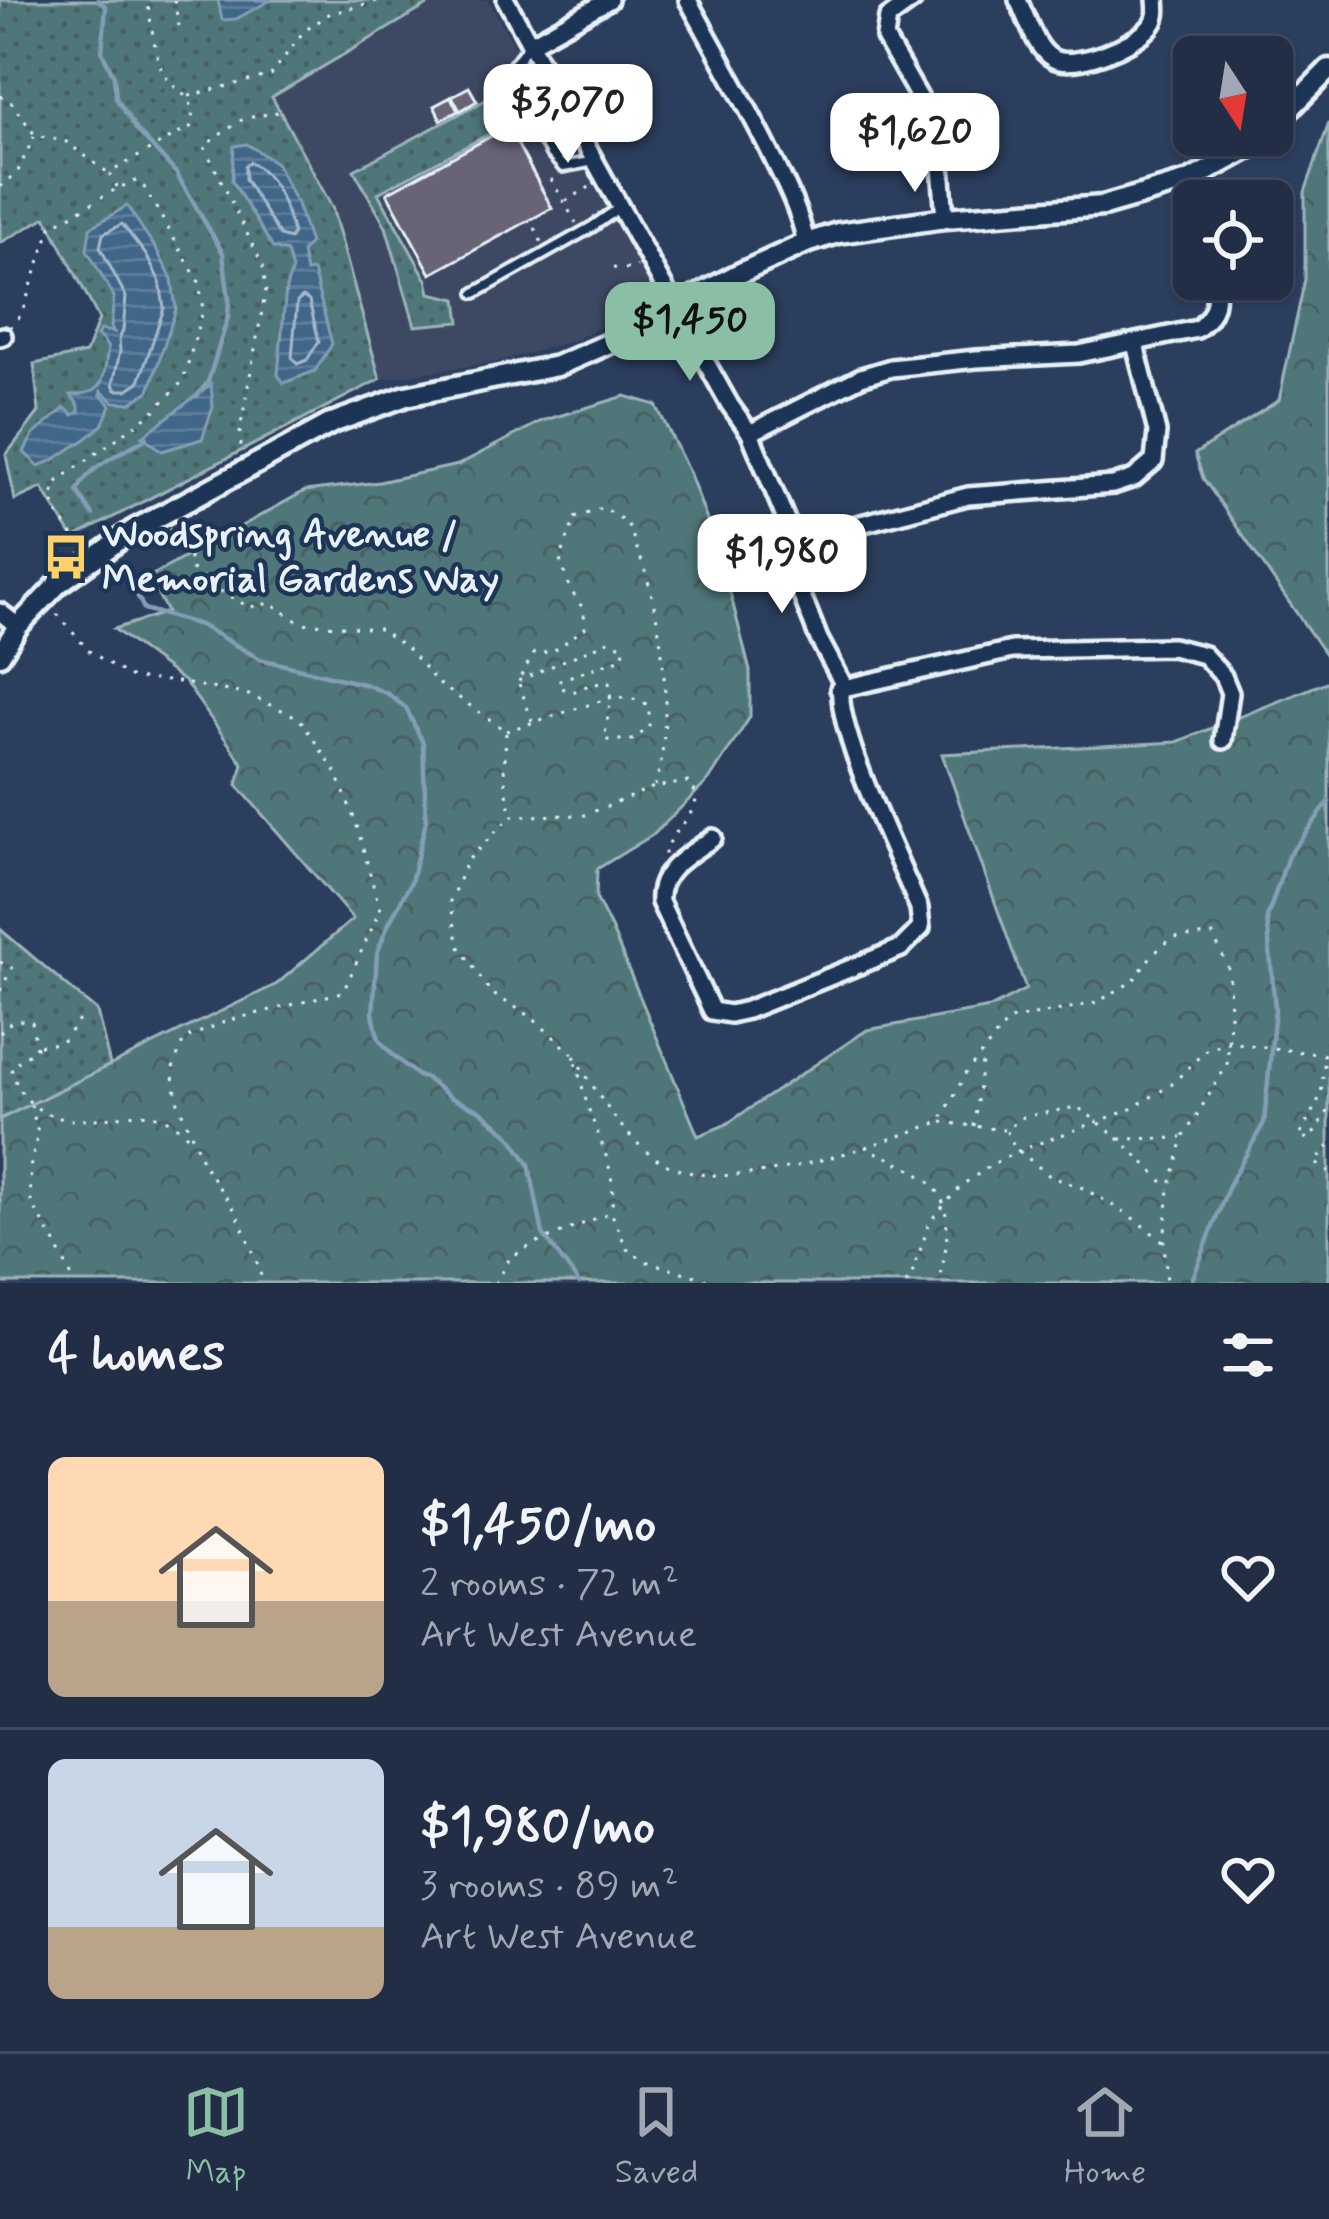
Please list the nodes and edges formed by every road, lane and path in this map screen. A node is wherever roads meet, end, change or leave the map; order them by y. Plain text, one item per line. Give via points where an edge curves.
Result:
1 (147, 0) edge
2 (174, 0) edge
3 (381, 0) edge
4 (506, 0) edge
5 (609, 0) edge
6 (688, 0) edge
7 (914, 0) edge
8 (1018, 0) edge
9 (1156, 0) edge
10 (179, 26) dead end
11 (530, 44) junction
12 (1329, 69) edge
13 (0, 96) edge
14 (188, 97) junction
15 (1293, 106) edge
16 (277, 112) dead end
17 (35, 135) junction
18 (1235, 156) edge
19 (595, 161) junction
20 (109, 173) junction
21 (551, 179) dead end
22 (1191, 180) edge
23 (593, 184) dead end
24 (1173, 186) edge
25 (0, 187) edge
26 (118, 188) junction
27 (564, 202) junction
28 (620, 208) junction
29 (945, 218) junction
30 (577, 225) dead end
31 (535, 228) dead end
32 (806, 243) junction
33 (547, 252) junction
34 (638, 265) dead end
35 (613, 268) dead end
36 (475, 293) dead end
37 (1216, 300) edge
38 (675, 307) junction
39 (1, 336) edge
40 (1136, 344) junction
41 (750, 433) junction
42 (242, 446) dead end
43 (167, 528) dead end
44 (792, 542) junction
45 (81, 547) dead end
46 (0, 613) edge
47 (56, 614) dead end
48 (18, 626) junction
49 (0, 656) edge
50 (518, 681) junction
51 (839, 689) junction
52 (613, 697) junction
53 (532, 721) junction
54 (506, 731) junction
55 (1222, 740) dead end
56 (654, 787) junction
57 (511, 816) junction
58 (713, 838) dead end
59 (669, 870) junction
60 (0, 962) edge
61 (0, 991) edge
62 (79, 1020) dead end
63 (0, 1033) edge
64 (1228, 1042) junction
65 (36, 1045) junction
66 (983, 1052) junction
67 (574, 1056) junction
68 (31, 1103) junction
69 (1329, 1110) edge
70 (1098, 1121) junction
71 (940, 1122) junction
72 (974, 1126) junction
73 (1006, 1130) junction
74 (1184, 1138) junction
75 (1120, 1139) junction
76 (194, 1142) junction
77 (864, 1146) junction
78 (1329, 1146) edge
79 (1018, 1150) junction
80 (1329, 1171) edge
81 (1169, 1189) junction
82 (944, 1207) junction
83 (611, 1212) junction
84 (1164, 1242) junction
85 (74, 1283) edge
86 (263, 1283) edge
87 (495, 1283) edge
88 (719, 1283) edge
89 (906, 1283) edge
90 (938, 1283) edge
91 (1167, 1283) edge

1 - 14 path via 163,74
2 - 10 path
3 - 14 path via 329,14 303,32 272,75
4 - 11 street
5 - 11 street
6 - 32 street via 791,194
7 - 29 street via 888,18 885,38 939,139
8 - 9 street via 1042,49 1065,63 1150,28
11 - 19 street
11 - 19 lane via 509,81 563,166
12 - 15 street
13 - 17 path
14 - 20 path via 192,126
16 - 42 path via 243,119 204,146 263,266 266,289
17 - 20 path via 65,140
17 - 25 path
18 - 22 street
19 - 28 street
20 - 26 path
21 - 27 path
23 - 27 path
24 - 29 street via 1103,206
26 - 39 path via 51,227 22,313
26 - 45 path via 136,181 144,188 199,282 202,310 183,381 58,482 51,498
27 - 30 path
28 - 33 lane
28 - 38 street
29 - 32 street
31 - 33 path
32 - 38 street
33 - 36 lane
34 - 35 path
37 - 40 street via 1197,329
38 - 41 street
38 - 48 street via 557,366 406,397 332,423 132,531 58,584
40 - 41 street via 891,368
40 - 44 street via 1157,432 1154,461 1134,478 968,496
41 - 44 street
43 - 54 path via 211,586 249,607 271,603 299,623 380,629
44 - 51 street via 802,596
46 - 48 street
47 - 76 path via 89,651 132,678 250,695 299,718 337,774 380,910 343,992 184,1039 172,1071
48 - 49 street
50 - 52 path via 608,641 625,647 622,658 559,687 573,692 609,683
50 - 53 path
50 - 56 path via 534,653 552,652 585,628 560,560 574,518 603,508 627,524 661,646 665,715
51 - 55 street via 1012,650 1172,647 1204,655 1223,676 1230,693
51 - 59 street via 854,751 920,908 921,928 902,949 769,1002 712,1011 660,902
52 - 52 path via 649,705 649,728 632,740 605,740
52 - 53 path
53 - 54 path
54 - 57 path
56 - 57 path via 585,815
56 - 59 path via 688,782 697,795 664,851
57 - 67 path via 467,861 450,901 459,946 491,993
58 - 59 street
60 - 61 path via 12,968
62 - 65 path via 61,1043
63 - 65 path via 8,1023 32,1022
64 - 66 path via 1229,970 1213,935 1172,938 1133,981 1096,1004 1009,1020
64 - 69 path via 1324,1055 1321,1095 1299,1138 1310,1139
64 - 70 path via 1206,1050 1171,1085
64 - 74 path via 1227,1065
65 - 68 path via 10,1067
66 - 71 path
66 - 72 path
67 - 77 path via 606,1108 677,1170 741,1177
67 - 83 path via 612,1168
68 - 76 path via 78,1120 165,1119
68 - 85 path via 38,1132 31,1202
70 - 73 path via 1077,1107 1023,1117
70 - 75 path
70 - 79 path
71 - 72 path
71 - 77 path
72 - 73 path
73 - 79 path
74 - 75 path
74 - 81 path
75 - 81 path
76 - 86 path via 236,1212
77 - 82 path via 936,1189
78 - 80 path via 1316,1163
79 - 82 path
79 - 84 path
81 - 84 path
82 - 89 path via 930,1220
82 - 90 path
83 - 87 path via 510,1258
83 - 88 path via 627,1249 645,1261
84 - 91 path

